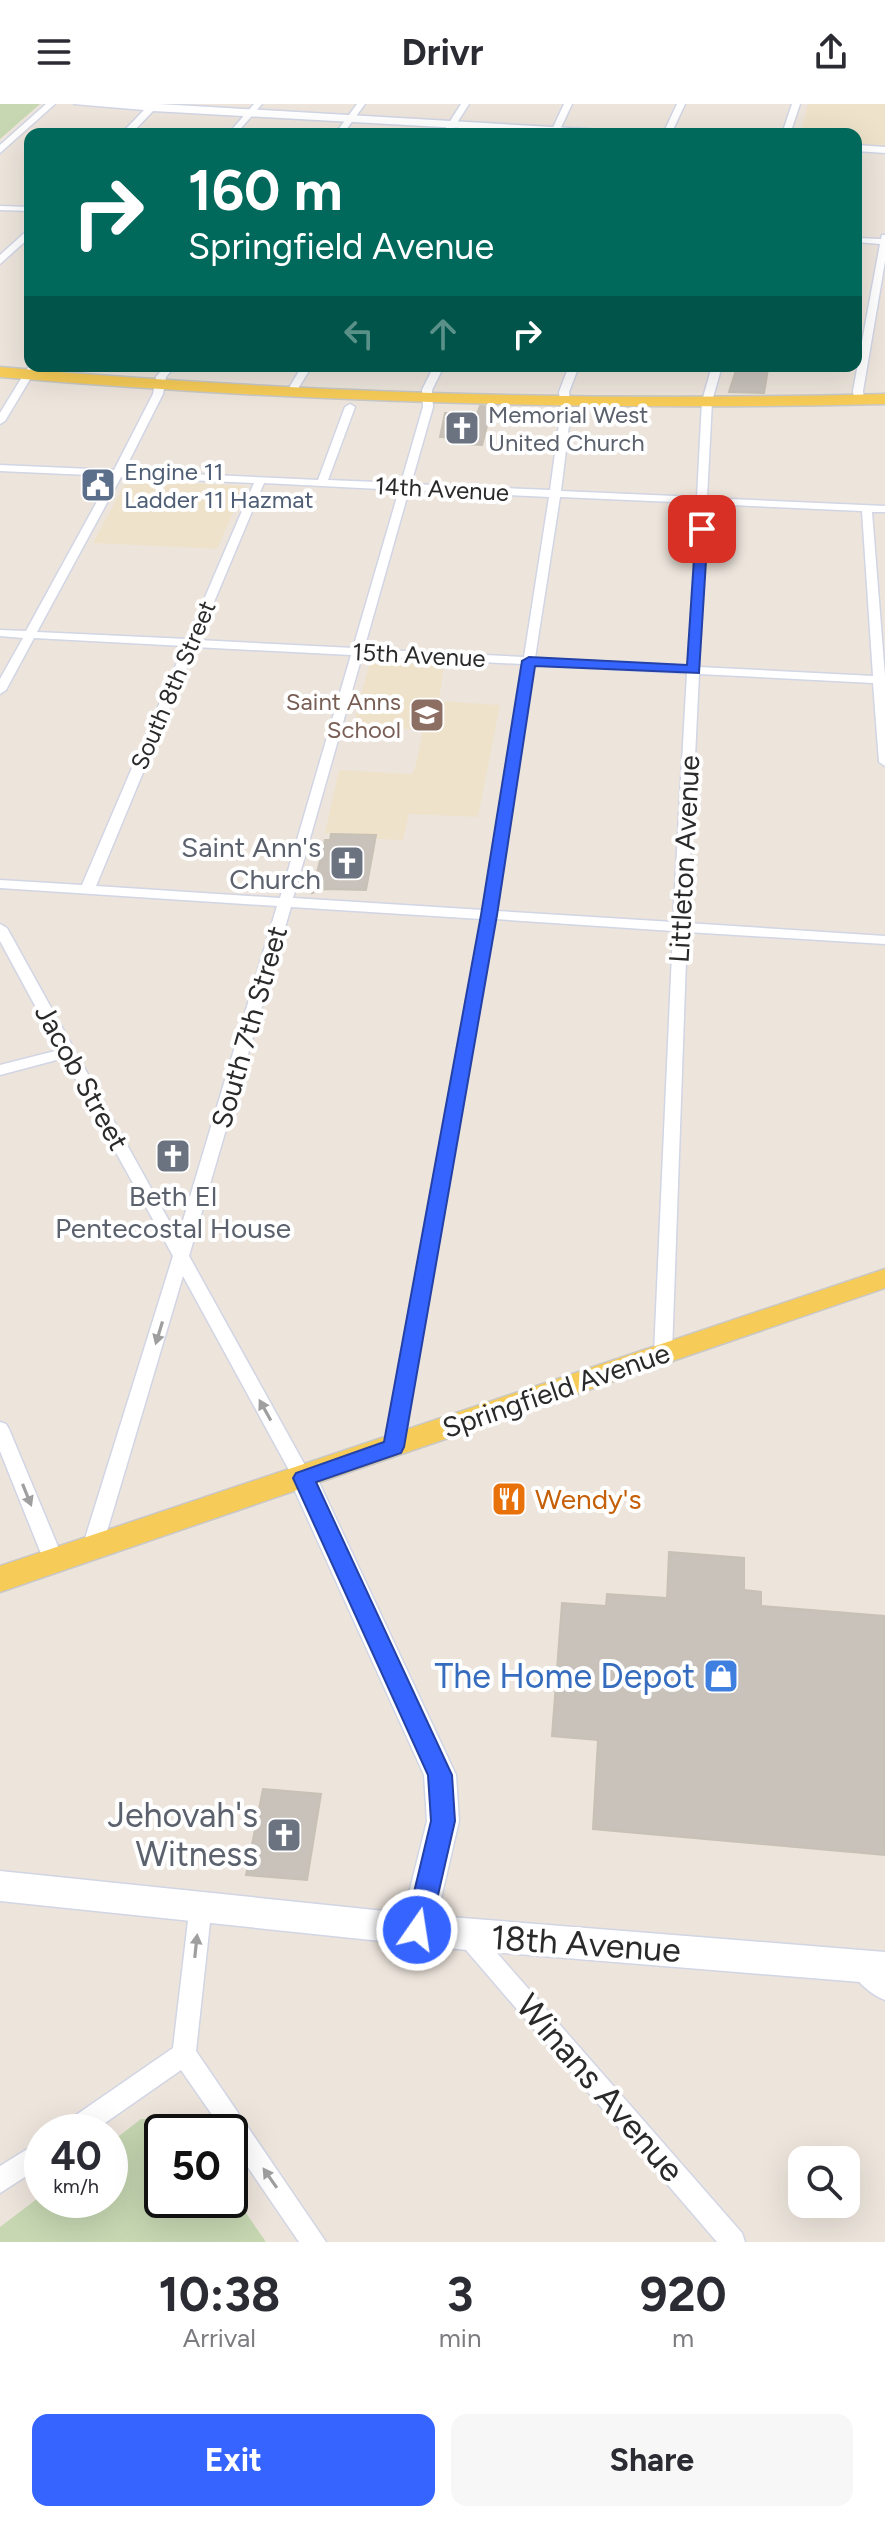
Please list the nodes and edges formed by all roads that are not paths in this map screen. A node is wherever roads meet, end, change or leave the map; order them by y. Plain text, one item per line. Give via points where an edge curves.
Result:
1 (51, 104) edge
2 (78, 104) edge
3 (258, 104) edge
4 (361, 104) edge
5 (465, 104) edge
6 (568, 104) edge
7 (681, 104) edge
8 (796, 104) edge
9 (153, 106) edge
10 (250, 114) junction
11 (351, 119) junction
12 (24, 128) edge
13 (24, 128) edge
14 (132, 128) edge
15 (237, 128) edge
16 (344, 128) edge
17 (439, 128) edge
18 (450, 128) edge
19 (557, 128) edge
20 (670, 128) edge
21 (788, 128) edge
22 (862, 148) edge
23 (0, 150) edge
24 (885, 150) edge
25 (0, 208) edge
26 (24, 209) edge
27 (24, 237) edge
28 (862, 240) edge
29 (885, 240) edge
30 (0, 261) edge
31 (862, 369) edge
32 (24, 370) edge
33 (0, 372) edge
34 (29, 372) edge
35 (47, 372) edge
36 (167, 372) edge
37 (303, 372) edge
38 (436, 372) edge
39 (572, 372) edge
40 (715, 372) edge
41 (861, 372) edge
42 (159, 385) junction
43 (291, 393) junction
44 (428, 399) junction
45 (859, 399) junction
46 (885, 399) edge
47 (564, 401) junction
48 (707, 401) junction
49 (350, 407) dead end
50 (0, 421) edge
51 (0, 468) edge
52 (117, 474) junction
53 (260, 480) junction
54 (322, 483) junction
55 (405, 487) junction
56 (555, 494) junction
57 (703, 500) junction
58 (867, 508) junction
59 (885, 509) edge
60 (0, 633) edge
61 (29, 635) junction
62 (191, 643) junction
63 (357, 652) junction
64 (529, 661) junction
65 (694, 670) junction
66 (882, 680) edge
67 (0, 690) edge
68 (885, 762) edge
69 (0, 884) edge
70 (87, 890) junction
71 (285, 902) junction
72 (489, 915) junction
73 (680, 927) junction
74 (0, 928) edge
75 (885, 940) edge
76 (68, 1052) junction
77 (0, 1070) edge
78 (182, 1259) junction
79 (885, 1278) edge
80 (663, 1353) junction
81 (0, 1429) edge
82 (393, 1447) junction
83 (303, 1478) junction
84 (92, 1548) junction
85 (54, 1561) junction
86 (0, 1579) edge
87 (0, 1886) edge
88 (201, 1904) junction
89 (417, 1930) junction
90 (467, 1935) junction
91 (871, 1966) edge
92 (885, 1989) edge
93 (184, 2054) junction
94 (97, 2114) edge
95 (24, 2164) edge
96 (0, 2181) edge
97 (314, 2242) edge
98 (733, 2242) edge

1 - 12 street
2 - 9 street
3 - 10 street
4 - 11 street
5 - 18 street
6 - 19 street
7 - 20 street
8 - 21 street
9 - 10 street
9 - 14 street
10 - 11 street
10 - 15 street
11 - 16 street
11 - 17 street
13 - 23 street
22 - 24 street
25 - 26 street
27 - 30 street
28 - 29 street
29 - 31 street
32 - 33 main road
34 - 50 street
35 - 42 main road
36 - 42 street
37 - 43 street
38 - 44 street, South 7th Street
39 - 47 street
40 - 48 street, Littleton Avenue
41 - 45 street
42 - 43 main road
42 - 52 street
43 - 44 main road
44 - 47 main road
44 - 55 street, South 7th Street
45 - 46 main road
45 - 48 main road
47 - 48 main road
47 - 56 street
48 - 57 street, Littleton Avenue
49 - 54 street
51 - 52 street, 14th Avenue
52 - 53 street, 14th Avenue
52 - 61 street
53 - 54 street, 14th Avenue
53 - 62 street, South 8th Street
54 - 55 street, 14th Avenue
55 - 56 street, 14th Avenue
55 - 63 street, South 7th Street
56 - 57 street, 14th Avenue
56 - 64 street
57 - 58 street, 14th Avenue
57 - 65 street, Littleton Avenue
58 - 59 street, 14th Avenue
58 - 66 street
60 - 61 street, 15th Avenue
61 - 62 street, 15th Avenue
61 - 67 street
62 - 63 street, 15th Avenue
62 - 70 street, South 8th Street
63 - 64 street, 15th Avenue
63 - 71 street, South 7th Street
64 - 65 street, 15th Avenue
64 - 72 street
65 - 66 street, 15th Avenue
65 - 73 street, Littleton Avenue
66 - 68 street
69 - 70 street
70 - 71 street
71 - 72 street
71 - 78 street, South 7th Street
72 - 73 street
72 - 82 street
73 - 75 street
73 - 80 street, Littleton Avenue
74 - 76 street, Jacob Street
76 - 77 street
76 - 78 street, Jacob Street
83 -> 78 street, Jacob Street
78 -> 84 street, South 7th Street
79 - 80 main road, Springfield Avenue
80 - 82 main road, Springfield Avenue
81 -> 85 street
82 - 83 main road, Springfield Avenue
83 - 84 main road, Springfield Avenue
83 - 89 main road via 440,1775 443,1821
84 - 85 main road, Springfield Avenue
85 - 86 main road, Springfield Avenue
87 - 88 main road, 18th Avenue
88 - 89 main road, 18th Avenue
93 -> 88 street
89 - 90 main road, 18th Avenue
90 - 91 main road, 18th Avenue
90 - 98 street, Winans Avenue
91 - 92 street
93 - 94 street
97 -> 93 street
95 - 96 street

